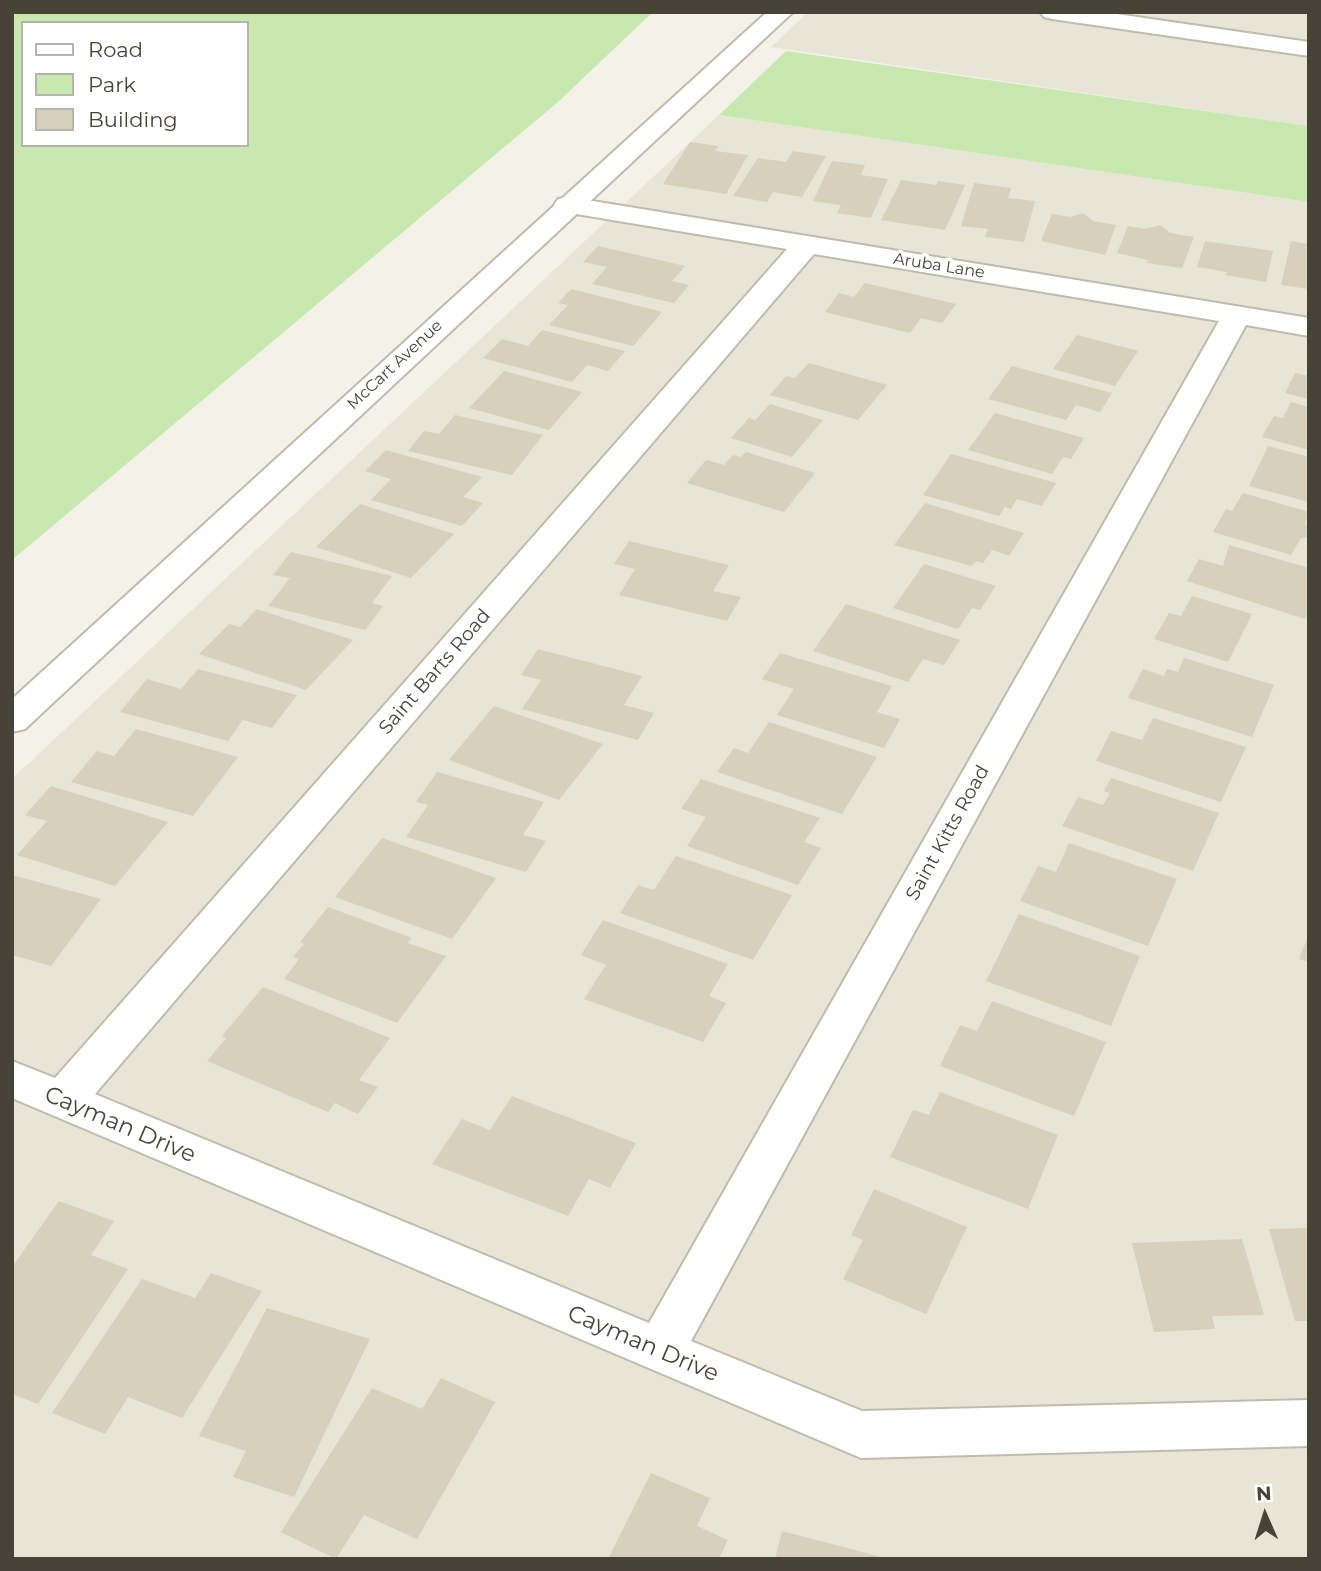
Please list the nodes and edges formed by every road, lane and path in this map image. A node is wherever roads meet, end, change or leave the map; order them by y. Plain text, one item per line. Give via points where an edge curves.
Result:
1 (781, 12) edge
2 (1052, 12) edge
3 (1309, 49) edge
4 (568, 205) junction
5 (807, 244) junction
6 (1237, 315) junction
7 (1309, 327) edge
8 (12, 720) edge
9 (12, 1079) edge
10 (63, 1100) junction
11 (659, 1351) junction
12 (1309, 1423) edge

1 - 4 street, McCart Avenue
2 - 3 street
4 - 5 street, Aruba Lane
4 - 8 street, McCart Avenue
5 - 6 street, Aruba Lane
5 - 10 street, Saint Barts Road
6 - 7 street, Aruba Lane
6 - 11 street, Saint Kitts Road
9 - 10 street, Cayman Drive
10 - 11 street, Cayman Drive
11 - 12 street, Cayman Drive via 860,1435

